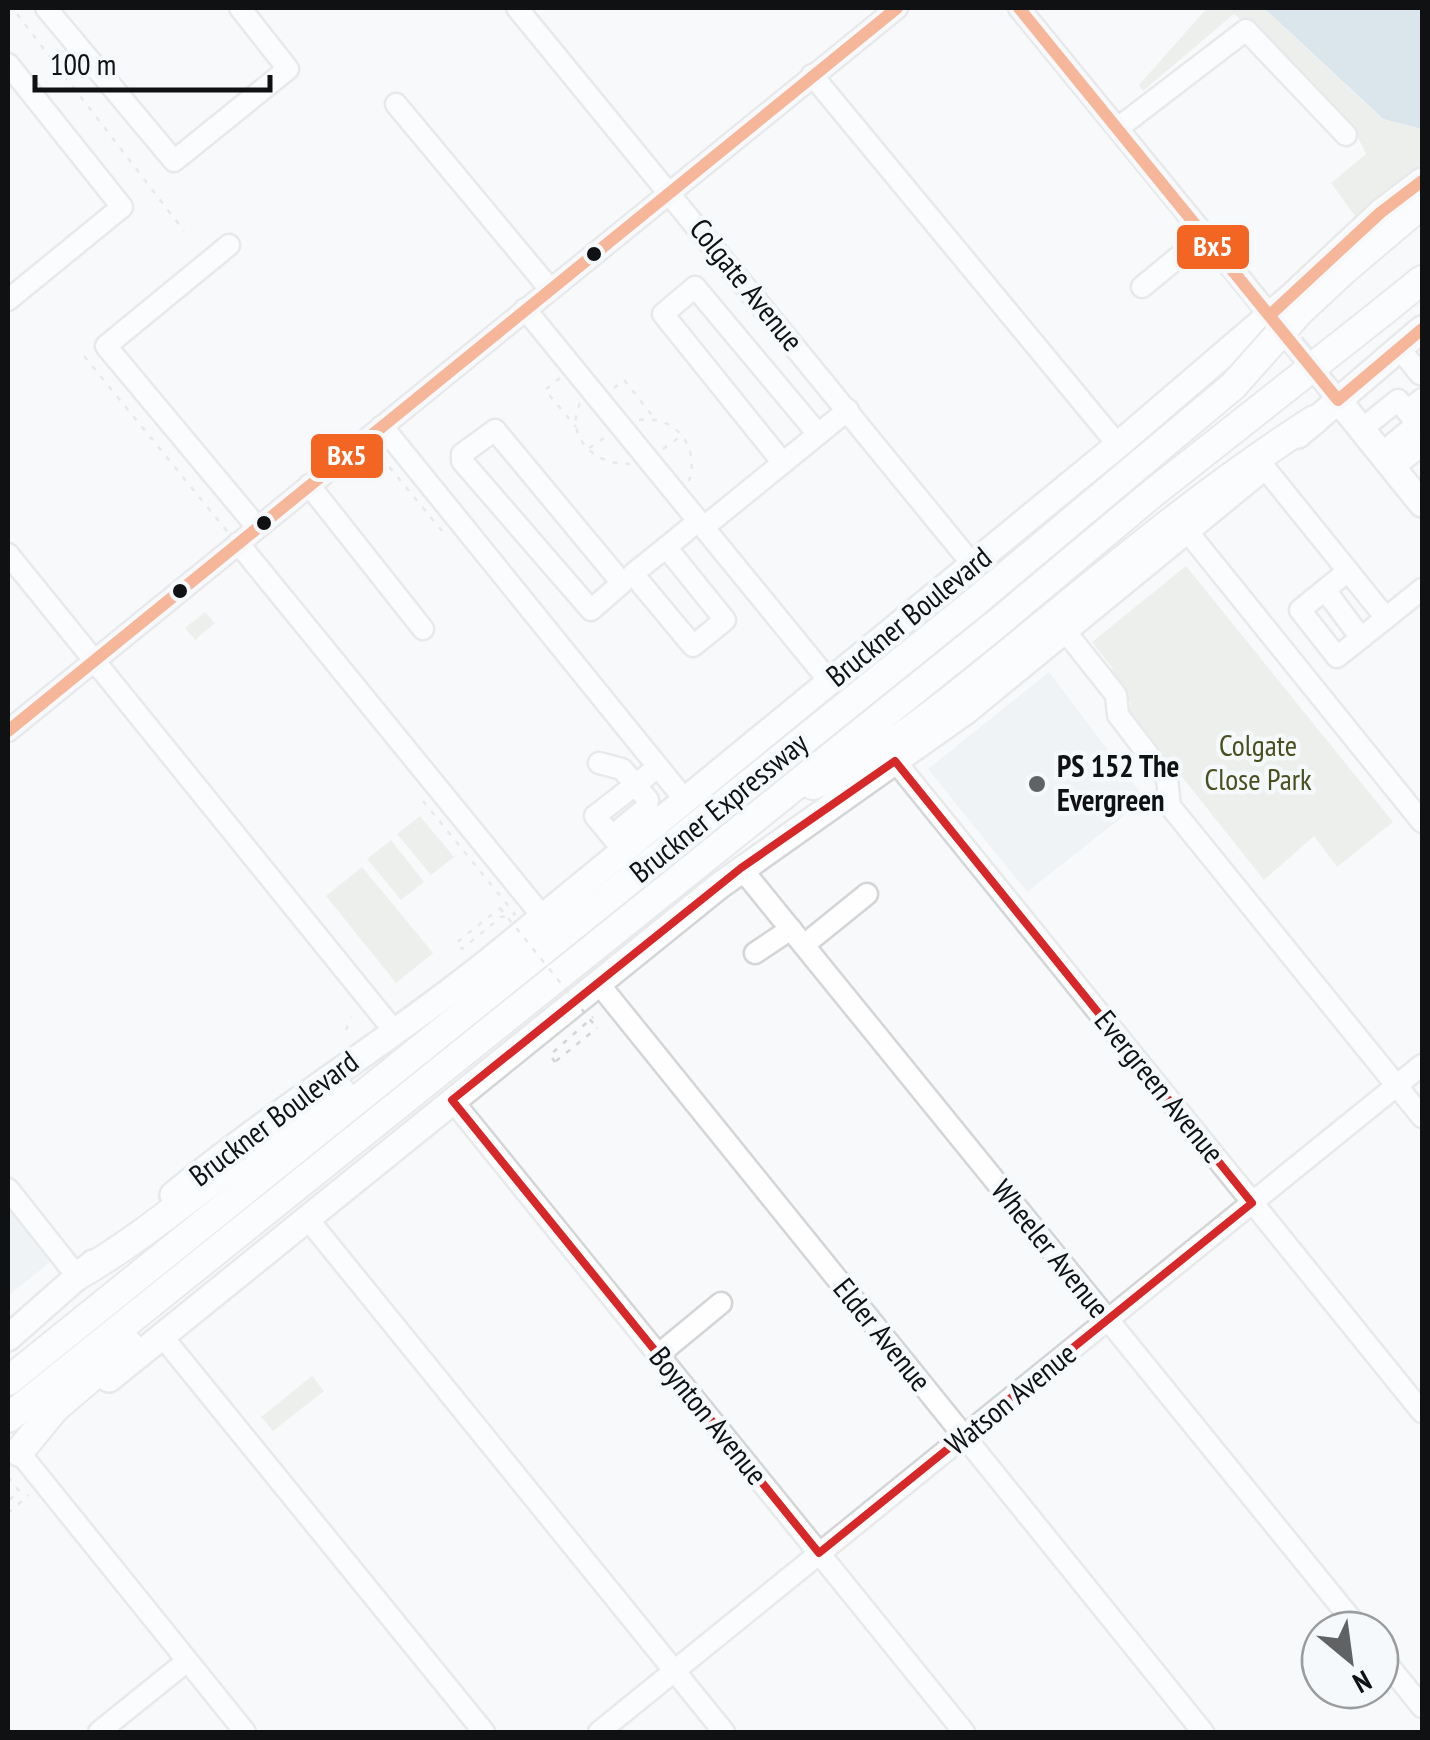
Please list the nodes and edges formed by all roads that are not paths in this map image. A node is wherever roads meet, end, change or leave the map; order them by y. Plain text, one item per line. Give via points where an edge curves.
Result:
1 (46, 8) edge
2 (240, 8) edge
3 (517, 8) edge
4 (897, 8) edge
5 (1019, 8) edge
6 (8, 64) edge
7 (812, 75) junction
8 (396, 104) dead end
9 (1118, 128) junction
10 (1346, 135) dead end
11 (1422, 181) edge
12 (670, 191) junction
13 (1422, 204) edge
14 (1422, 224) edge
15 (1206, 235) junction
16 (228, 244) dead end
17 (1349, 275) junction
18 (1422, 280) edge
19 (1142, 287) dead end
20 (550, 289) junction
21 (8, 300) edge
22 (525, 309) junction
23 (1270, 315) junction
24 (1422, 329) edge
25 (1399, 348) junction
26 (1338, 400) junction
27 (1418, 405) edge
28 (848, 410) junction
29 (1314, 420) junction
30 (382, 426) junction
31 (1362, 429) junction
32 (818, 434) junction
33 (1118, 445) junction
34 (1422, 445) edge
35 (1387, 460) junction
36 (783, 463) junction
37 (1264, 467) junction
38 (310, 485) junction
39 (1422, 504) edge
40 (701, 524) junction
41 (257, 527) junction
42 (1187, 531) junction
43 (238, 543) junction
44 (666, 547) junction
45 (8, 554) edge
46 (973, 565) junction
47 (1348, 572) junction
48 (628, 579) junction
49 (1422, 588) edge
50 (1325, 590) junction
51 (1386, 618) junction
52 (422, 629) dead end
53 (1065, 631) junction
54 (1361, 638) junction
55 (93, 661) junction
56 (830, 682) junction
57 (8, 731) edge
58 (896, 761) junction
59 (598, 763) dead end
60 (658, 767) junction
61 (788, 794) junction
62 (685, 800) junction
63 (628, 815) junction
64 (1422, 822) edge
65 (742, 868) junction
66 (867, 894) dead end
67 (542, 917) junction
68 (797, 937) junction
69 (754, 953) dead end
70 (598, 984) junction
71 (395, 1032) junction
72 (429, 1042) junction
73 (1422, 1064) edge
74 (1397, 1086) junction
75 (452, 1100) junction
76 (1422, 1117) edge
77 (8, 1189) edge
78 (1252, 1202) junction
79 (307, 1218) junction
80 (237, 1236) junction
81 (77, 1276) junction
82 (721, 1303) dead end
83 (1108, 1320) junction
84 (162, 1336) junction
85 (8, 1338) edge
86 (658, 1355) junction
87 (8, 1381) edge
88 (1422, 1412) edge
89 (8, 1418) edge
90 (964, 1437) junction
91 (11, 1463) edge
92 (819, 1553) junction
93 (1344, 1610) edge
94 (187, 1661) junction
95 (674, 1672) junction
96 (1400, 1680) edge
97 (1422, 1707) edge
98 (99, 1732) edge
99 (245, 1732) edge
100 (484, 1732) edge
101 (598, 1732) edge
102 (724, 1732) edge
103 (964, 1732) edge
104 (1203, 1732) edge

1 - 2 street via 174,161 288,69
3 - 12 street, Colgate Avenue
4 - 7 street
5 - 9 street
6 - 21 street via 122,206
7 - 12 street
7 - 33 street
8 - 20 street
9 - 10 street via 1246,30
9 - 15 street
11 - 23 main road, Bruckner Boulevard
12 - 20 street
12 - 28 street, Colgate Avenue
13 - 17 highway
14 - 17 highway
15 - 19 street
15 - 23 street
16 - 41 street via 106,346
17 - 72 highway, Bruckner Expressway, bridge via 1303,307 1233,386 974,603
18 - 61 highway, Bruckner Expressway, bridge
20 - 22 street
22 - 30 street
22 - 40 street
23 - 33 main road, Bruckner Boulevard
24 - 25 main road
25 - 26 main road
25 - 27 street
26 - 29 main road
26 - 31 main road
27 - 31 street via 1398,400
27 - 35 street
28 - 32 street
28 - 46 street, Colgate Avenue
29 - 37 main road
29 - 61 highway via 1205,492 951,698 841,775
30 - 38 street
30 - 60 street
31 - 35 main road
32 - 36 street
32 - 36 street via 694,287 663,314
33 - 46 main road, Bruckner Boulevard
34 - 35 street
35 - 39 main road
36 - 40 street
37 - 42 main road
37 - 47 street
38 - 41 street
38 - 52 street
40 - 44 street
40 - 56 street
41 - 43 street
42 - 53 main road
42 - 64 street
43 - 55 street
43 - 67 street
44 - 48 street
44 - 48 street via 725,620 693,646
45 - 55 street
46 - 56 main road, Bruckner Boulevard
47 - 50 street
47 - 51 street
48 - 48 street via 500,432 489,432 462,454 586,610
49 - 51 street
50 - 54 street
50 - 54 street via 1300,610 1338,657
51 - 54 street
53 - 58 main road
53 - 74 street via 1116,695 1118,715 1167,779 1170,806
55 - 57 street
55 - 71 street
56 - 62 main road, Bruckner Boulevard
58 - 65 main road
58 - 78 street, Evergreen Avenue
59 - 63 street via 622,769
60 - 62 street
60 - 63 street
61 - 80 highway, Bruckner Expressway
62 - 63 main road, Bruckner Boulevard
63 - 67 main road, Bruckner Boulevard
65 - 68 street, Wheeler Avenue
65 - 70 main road
66 - 68 street
67 - 71 main road, Bruckner Boulevard
68 - 69 street
68 - 83 street, Wheeler Avenue
70 - 75 main road
70 - 90 street, Elder Avenue
71 - 81 main road, Bruckner Boulevard via 244,1138
72 - 81 highway via 328,1098 128,1246
72 - 87 highway, Bruckner Expressway
73 - 74 street, Watson Avenue
74 - 76 street
74 - 78 street, Watson Avenue
75 - 79 main road
75 - 86 street, Boynton Avenue
77 - 81 street
78 - 83 street, Watson Avenue
78 - 88 street, Evergreen Avenue
79 - 84 main road
79 - 95 street
80 - 89 highway, Bruckner Expressway
80 - 91 highway via 209,1279 54,1408
81 - 85 main road, Bruckner Boulevard
82 - 86 street
83 - 90 street, Watson Avenue
83 - 93 street, Wheeler Avenue
84 - 91 main road
84 - 100 street
86 - 92 street, Boynton Avenue
90 - 92 street, Watson Avenue
90 - 104 street, Elder Avenue
91 - 94 street
92 - 95 street, Watson Avenue
92 - 103 street, Boynton Avenue
94 - 98 street
94 - 99 street
95 - 101 street, Watson Avenue
95 - 102 street
96 - 97 street

